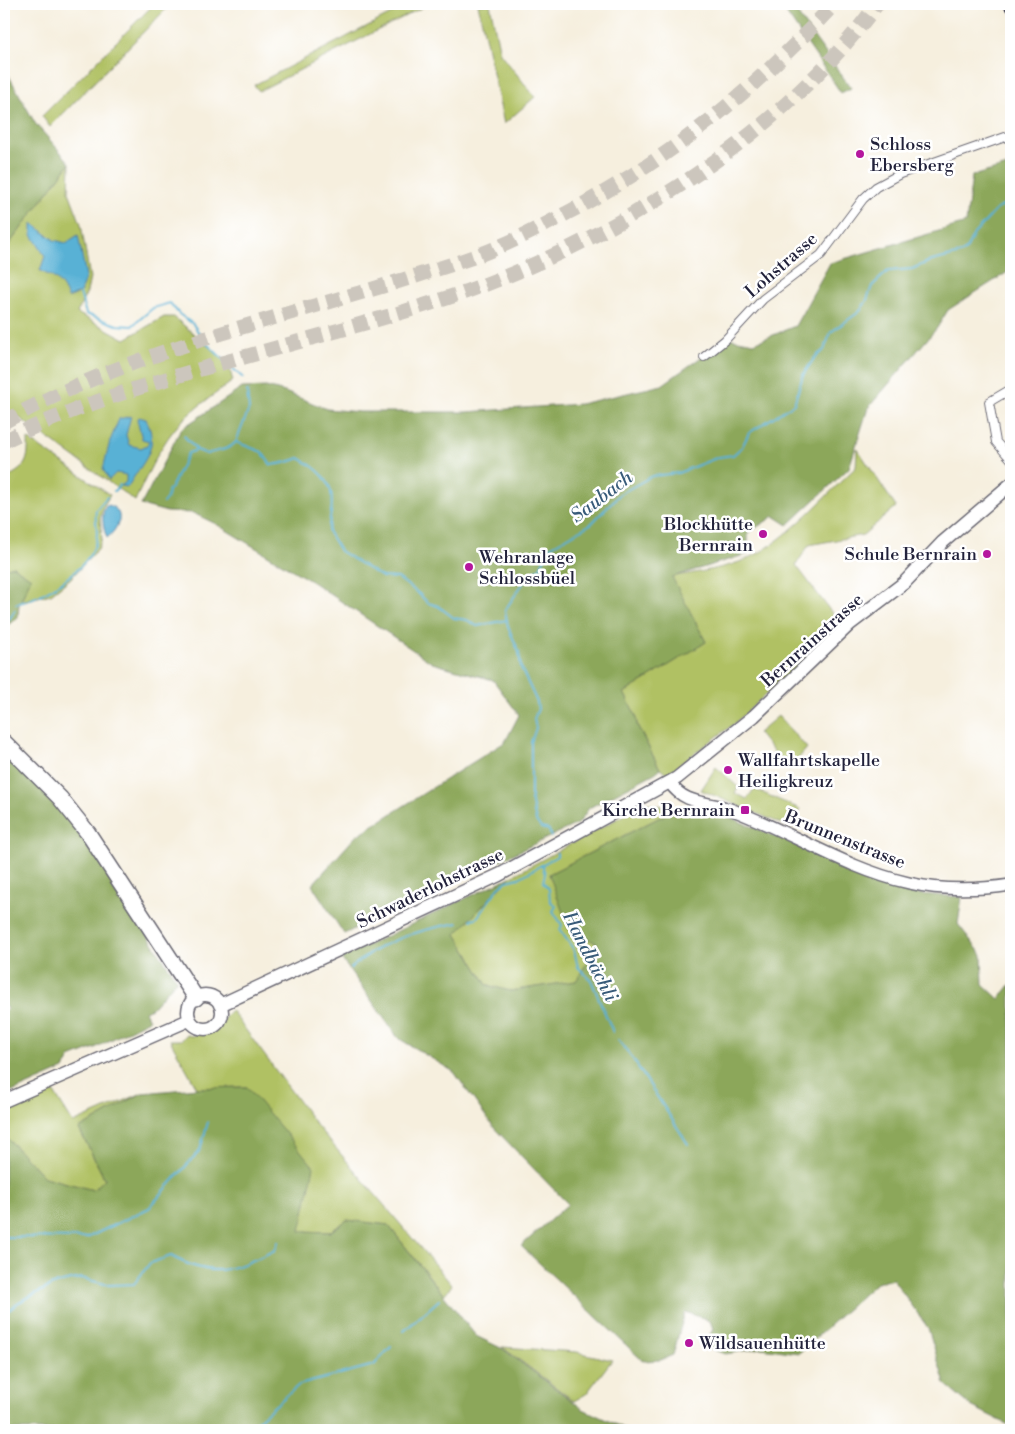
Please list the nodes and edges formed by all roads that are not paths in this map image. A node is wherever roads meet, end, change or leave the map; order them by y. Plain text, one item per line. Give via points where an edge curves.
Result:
1 (1011, 134) edge
2 (704, 357) dead end
3 (1011, 388) edge
4 (1011, 459) edge
5 (1011, 484) edge
6 (6, 745) edge
7 (673, 780) junction
8 (651, 794) joint
9 (1011, 885) edge
10 (196, 998) junction
11 (220, 1005) junction
12 (189, 1020) junction
13 (4, 1101) edge

1 - 2 street, Lohstrasse via 900,174 876,188 862,199 820,255 763,299 725,340
3 - 4 street via 989,402 996,442
5 - 7 main road, Bernrainstrasse via 943,542 904,583 850,624 754,716
6 - 10 highway via 60,798 88,833
7 - 8 main road, Bernrainstrasse
7 - 9 main road, Brunnenstrasse via 700,801 731,810 888,878 943,888
8 - 11 main road, Schwaderlohstrasse via 499,875
10 - 11 main road via 207,995
10 - 12 main road via 189,1005
11 - 12 main road via 221,1019 209,1029 198,1028
12 - 13 main road

